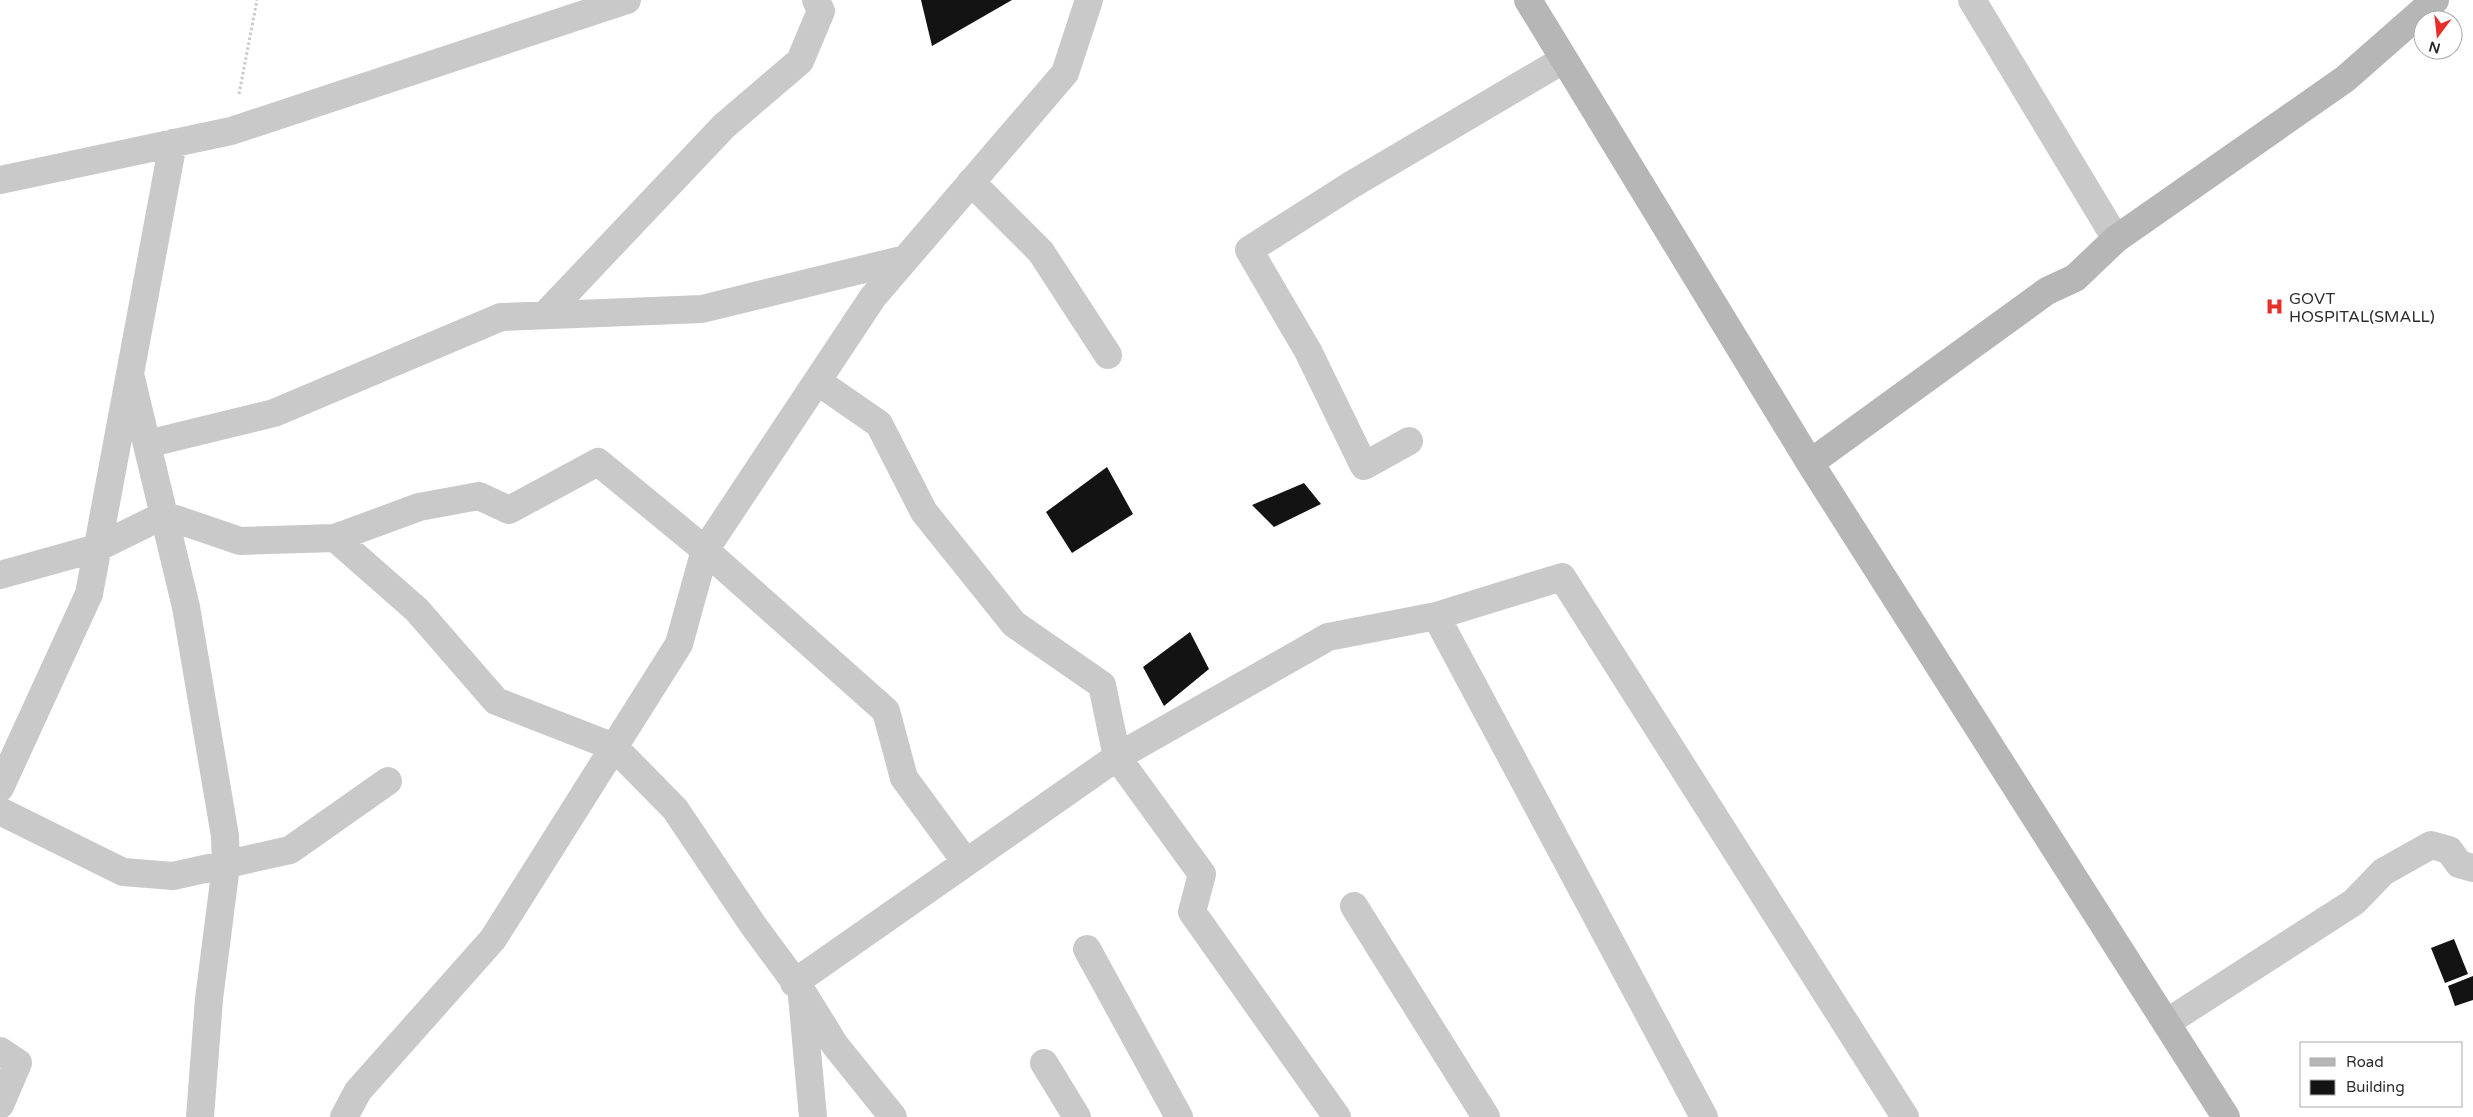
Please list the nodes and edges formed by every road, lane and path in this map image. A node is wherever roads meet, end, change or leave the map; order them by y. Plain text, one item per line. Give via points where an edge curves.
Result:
1 (257, 0) edge
2 (628, 0) edge
3 (816, 0) edge
4 (1089, 0) edge
5 (1528, 0) edge
6 (1972, 0) edge
7 (2435, 0) edge
8 (1564, 60) junction
9 (231, 131) junction
10 (173, 143) junction
11 (0, 180) edge
12 (972, 182) junction
13 (2116, 239) junction
14 (906, 259) junction
15 (545, 316) junction
16 (1108, 355) dead end
17 (130, 374) junction
18 (817, 381) junction
19 (1409, 441) dead end
20 (147, 444) junction
21 (1810, 463) junction
22 (164, 515) junction
23 (335, 538) junction
24 (97, 548) junction
25 (705, 550) junction
26 (0, 575) edge
27 (1436, 616) junction
28 (614, 747) junction
29 (1117, 757) junction
30 (388, 781) dead end
31 (0, 788) edge
32 (0, 811) edge
33 (966, 861) junction
34 (226, 866) junction
35 (2473, 868) edge
36 (1354, 906) dead end
37 (1088, 949) dead end
38 (798, 986) junction
39 (2166, 1023) junction
40 (0, 1051) edge
41 (1044, 1063) dead end
42 (0, 1105) edge
43 (200, 1117) edge
44 (344, 1117) edge
45 (813, 1117) edge
46 (893, 1117) edge
47 (1077, 1117) edge
48 (1179, 1117) edge
49 (1337, 1117) edge
50 (1486, 1117) edge
51 (1704, 1117) edge
52 (1905, 1117) edge
53 (2226, 1117) edge

1 - 9 path
2 - 9 street
3 - 15 street via 821,11 800,61 724,126
4 - 12 street via 1065,73
5 - 8 main road
6 - 13 street
7 - 13 main road via 2345,79
8 - 19 street via 1249,250 1308,351 1364,466
8 - 21 main road
9 - 10 street
10 - 11 street
10 - 17 street
12 - 14 street
12 - 16 street via 1041,252
13 - 21 main road via 2075,278 2047,291
14 - 15 street via 702,308
14 - 18 street via 873,297
15 - 20 street via 501,317 274,413
17 - 20 street
17 - 24 street
18 - 25 street
18 - 29 street via 879,424 924,512 1014,624 1102,685
20 - 22 street
21 - 39 main road
22 - 23 street via 240,541
22 - 24 street
22 - 34 street via 186,607 225,836
23 - 25 street via 419,508 479,496 509,510 598,462
23 - 28 street via 417,610 496,701
24 - 26 street
24 - 31 street via 89,594
25 - 28 street via 679,644
25 - 33 street via 886,712 904,778
27 - 29 street via 1328,637
27 - 51 street
27 - 52 street via 1562,577
28 - 38 street via 675,809
28 - 44 street via 493,939 358,1091
29 - 33 street
29 - 49 street via 1202,874 1192,912
30 - 34 street via 290,850
32 - 34 street via 123,872 173,876
33 - 38 street
34 - 43 street via 208,999
35 - 39 street via 2459,864 2449,850 2432,845 2418,852 2383,872 2354,902
36 - 50 street
37 - 48 street
38 - 45 street
38 - 46 street via 835,1045
39 - 53 main road
40 - 42 street via 18,1063
41 - 47 street

